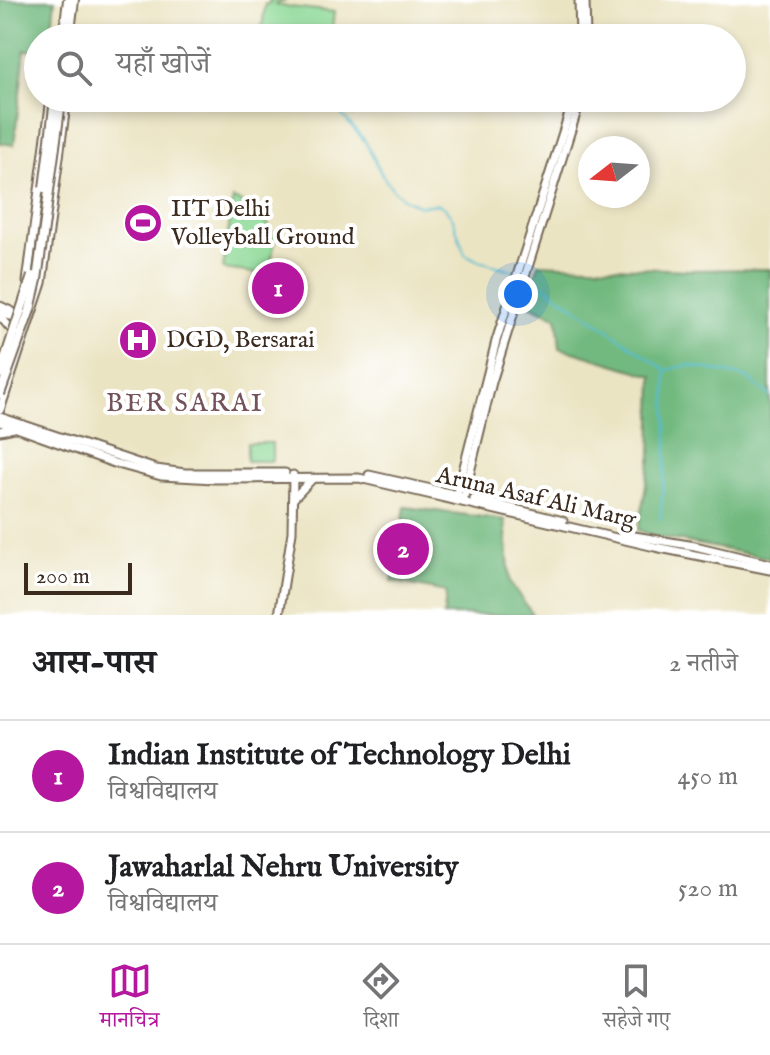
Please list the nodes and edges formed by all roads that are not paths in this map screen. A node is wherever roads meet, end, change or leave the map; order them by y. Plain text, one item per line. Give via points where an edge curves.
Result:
1 (71, 0) edge
2 (582, 0) edge
3 (68, 24) edge
4 (583, 24) edge
5 (56, 112) edge
6 (56, 112) edge
7 (56, 112) edge
8 (57, 112) edge
9 (570, 112) edge
10 (577, 112) edge
11 (24, 290) junction
12 (38, 295) junction
13 (0, 305) edge
14 (17, 313) junction
15 (0, 315) edge
16 (31, 323) junction
17 (11, 329) junction
18 (0, 362) edge
19 (0, 374) edge
20 (2, 396) edge
21 (0, 410) edge
22 (0, 420) edge
23 (14, 425) junction
24 (0, 431) edge
25 (292, 476) junction
26 (314, 478) junction
27 (461, 480) junction
28 (441, 490) junction
29 (460, 498) junction
30 (293, 500) junction
31 (287, 560) junction
32 (770, 564) edge
33 (770, 570) edge
34 (278, 615) edge

1 - 3 main road
2 - 4 main road
5 - 11 main road
6 - 19 main road, bridge via 32,279
7 - 20 main road, bridge via 37,280
8 - 12 main road via 48,250
9 - 27 main road via 496,341
10 - 29 main road
11 - 12 main road
11 - 14 main road
12 - 16 main road
13 - 14 main road
14 - 15 main road
14 - 16 main road
14 - 17 main road
15 - 17 main road
16 - 20 main road
17 - 18 main road
20 - 21 main road
20 - 23 main road
22 - 23 main road
23 - 24 main road
23 - 25 main road via 156,469
25 - 26 main road, Aruna Asaf Ali Marg
25 - 28 main road, Aruna Asaf Ali Marg via 356,473
25 - 30 main road
25 - 31 main road
26 - 29 main road, Aruna Asaf Ali Marg via 359,478
26 - 30 main road
27 - 28 main road
27 - 29 main road
28 - 29 main road, Aruna Asaf Ali Marg
29 - 32 main road, Aruna Asaf Ali Marg
29 - 33 main road, Aruna Asaf Ali Marg
30 - 31 main road
31 - 34 main road

